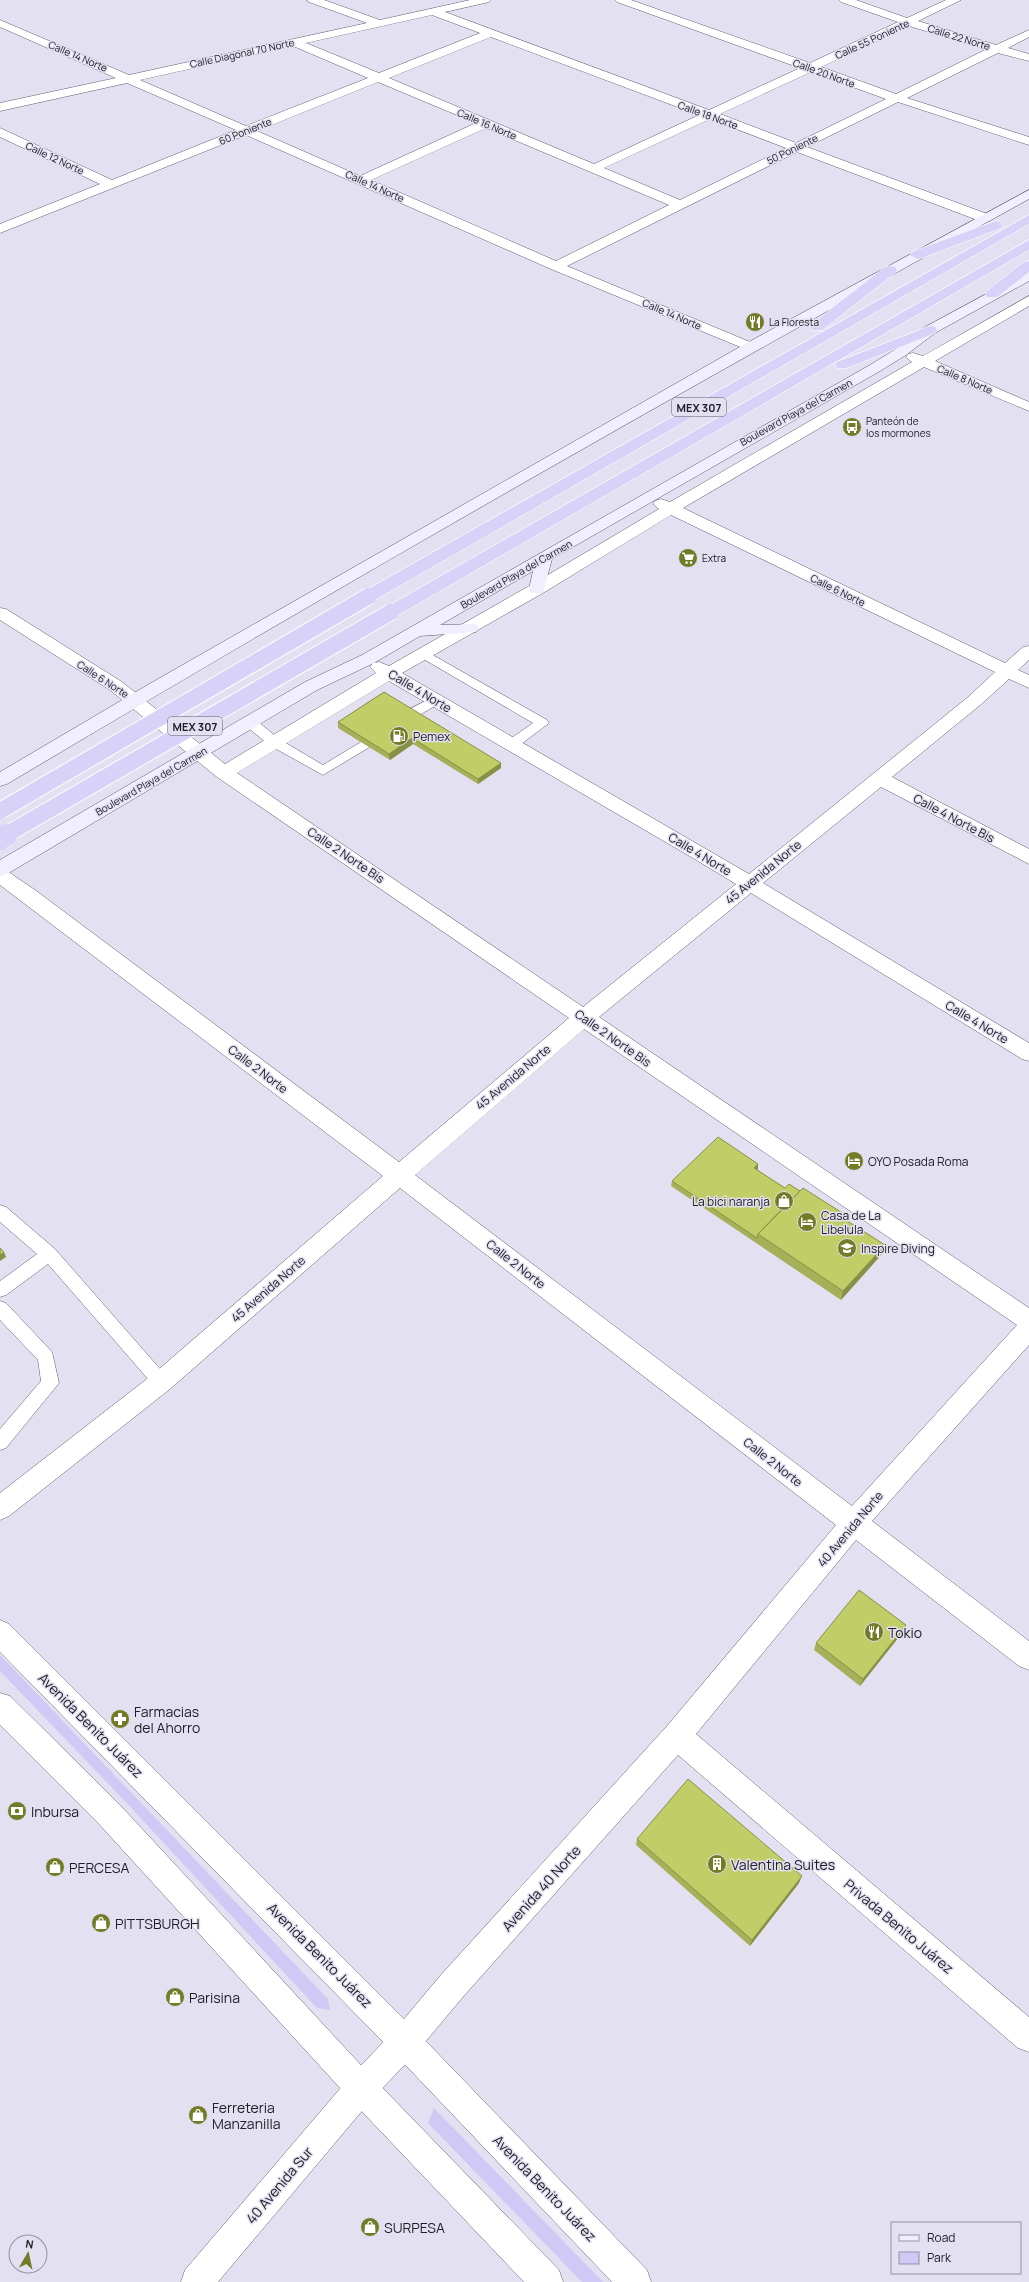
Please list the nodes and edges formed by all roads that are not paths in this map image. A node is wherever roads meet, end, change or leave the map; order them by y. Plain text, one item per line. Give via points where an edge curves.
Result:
1 (313, 0) edge
2 (485, 0) edge
3 (621, 0) edge
4 (845, 0) edge
5 (955, 0) edge
6 (432, 11) junction
7 (376, 22) junction
8 (908, 22) junction
9 (0, 23) edge
10 (490, 32) junction
11 (1029, 33) edge
12 (294, 42) junction
13 (998, 49) junction
14 (1029, 58) edge
15 (810, 68) junction
16 (377, 77) junction
17 (128, 78) junction
18 (896, 98) junction
19 (0, 107) edge
20 (708, 115) junction
21 (486, 123) junction
22 (247, 130) junction
23 (0, 132) edge
24 (1029, 141) edge
25 (796, 147) junction
26 (593, 169) junction
27 (361, 180) junction
28 (110, 184) junction
29 (1029, 194) edge
30 (680, 205) junction
31 (1029, 213) edge
32 (985, 218) junction
33 (1029, 219) edge
34 (0, 230) edge
35 (1029, 244) edge
36 (917, 255) junction
37 (1029, 265) edge
38 (556, 266) junction
39 (890, 270) junction
40 (1029, 275) edge
41 (992, 294) junction
42 (1029, 300) edge
43 (930, 330) junction
44 (750, 346) junction
45 (901, 352) junction
46 (923, 361) junction
47 (754, 375) junction
48 (769, 395) junction
49 (1029, 407) edge
50 (648, 497) junction
51 (672, 508) junction
52 (544, 558) junction
53 (537, 589) junction
54 (0, 613) edge
55 (470, 628) junction
56 (416, 632) junction
57 (1029, 651) edge
58 (424, 654) junction
59 (368, 659) junction
60 (1006, 670) junction
61 (389, 673) junction
62 (1029, 682) edge
63 (436, 700) junction
64 (137, 701) junction
65 (412, 714) edge
66 (251, 723) junction
67 (274, 742) junction
68 (366, 745) edge
69 (511, 746) junction
70 (199, 753) junction
71 (224, 773) junction
72 (879, 778) junction
73 (0, 780) edge
74 (0, 811) edge
75 (0, 839) edge
76 (1029, 857) edge
77 (0, 869) edge
78 (0, 876) edge
79 (749, 883) junction
80 (584, 1018) junction
81 (1029, 1053) edge
82 (398, 1176) junction
83 (0, 1212) edge
84 (49, 1254) junction
85 (0, 1290) edge
86 (0, 1308) edge
87 (1029, 1321) edge
88 (1029, 1328) edge
89 (161, 1382) junction
90 (0, 1442) edge
91 (0, 1508) edge
92 (853, 1524) junction
93 (0, 1633) edge
94 (1029, 1657) edge
95 (0, 1706) edge
96 (677, 1736) junction
97 (1029, 2037) edge
98 (405, 2042) junction
99 (361, 2088) junction
100 (197, 2282) edge
101 (547, 2282) edge
102 (635, 2282) edge

1 - 7 street
2 - 6 street, Calle Diagonal 70 Norte
3 - 15 street, Calle 20 Norte
4 - 8 street, Calle 22 Norte
5 - 8 street, Calle 55 Poniente
6 - 7 street, Calle Diagonal 70 Norte
6 - 10 street, Calle 18 Norte
7 - 12 street, Calle Diagonal 70 Norte
8 - 13 street, Calle 22 Norte
8 - 15 street, Calle 55 Poniente
9 - 17 street, Calle 14 Norte
10 - 16 street, 60 Poniente
10 - 20 street, Calle 18 Norte
11 - 13 street, 50 Poniente
12 - 16 street, Calle 16 Norte
12 - 17 street, Calle Diagonal 70 Norte
13 - 14 street, Calle 22 Norte
13 - 18 street, 50 Poniente
15 - 18 street, Calle 20 Norte
15 - 20 street, Calle 55 Poniente
16 - 21 street, Calle 16 Norte
16 - 22 street, 60 Poniente
17 - 19 street, Calle Diagonal 70 Norte
17 - 22 street, Calle 14 Norte
18 - 24 street, Calle 20 Norte
18 - 25 street, 50 Poniente
20 - 25 street, Calle 18 Norte
20 - 26 street, Calle 55 Poniente
21 - 26 street, Calle 16 Norte
21 - 27 street
22 - 27 street, Calle 14 Norte
22 - 28 street, 60 Poniente
23 - 28 street, Calle 12 Norte
25 - 30 street, 50 Poniente
25 - 32 street, Calle 18 Norte
26 - 30 street, Calle 16 Norte
27 - 38 street, Calle 14 Norte
28 - 34 street, 60 Poniente
29 - 32 main road
30 - 38 street, 50 Poniente
31 - 36 highway
32 - 36 main road
33 - 47 highway, MEX 307
35 - 48 highway, MEX 307
36 - 39 main road
37 - 41 highway
38 - 44 street, Calle 14 Norte
39 - 44 main road
39 - 47 highway
40 - 41 main road, Boulevard Playa del Carmen
41 - 43 main road, Boulevard Playa del Carmen
42 - 46 street
43 - 45 main road, Boulevard Playa del Carmen
43 - 48 highway
44 - 64 main road
45 - 46 street, Calle 8 Norte
45 - 50 main road, Boulevard Playa del Carmen
46 - 49 street, Calle 8 Norte
46 - 51 street
47 - 74 highway, MEX 307, bridge
48 - 75 highway, MEX 307, bridge
50 - 51 street, Calle 6 Norte
50 - 52 main road, Boulevard Playa del Carmen
51 - 53 street
51 - 60 street, Calle 6 Norte
52 - 53 main road
52 - 56 main road, Boulevard Playa del Carmen
53 - 55 street
54 - 64 street, Calle 6 Norte
55 - 56 main road
55 - 58 street
56 - 59 main road, Boulevard Playa del Carmen
57 - 60 street, 45 Avenida Norte
58 - 61 street
58 - 69 lane via 542,723
59 - 61 street, Calle 4 Norte
59 - 66 main road, Boulevard Playa del Carmen via 311,686
60 - 62 street, Calle 6 Norte
60 - 72 street, 45 Avenida Norte via 973,702
61 - 63 street, Calle 4 Norte
61 - 67 street
63 - 65 lane
63 - 69 street, Calle 4 Norte
64 - 70 street, Calle 6 Norte
64 - 73 main road
66 - 67 lane
66 - 70 main road, Boulevard Playa del Carmen
67 - 68 lane via 323,771
67 - 71 street
69 - 79 street, Calle 4 Norte
70 - 71 street, Calle 2 Norte Bis
70 - 77 main road, Boulevard Playa del Carmen
71 - 80 street, Calle 2 Norte Bis
72 - 76 street, Calle 4 Norte Bis
72 - 79 street, 45 Avenida Norte
78 - 82 street, Calle 2 Norte via 34,899
79 - 80 street, 45 Avenida Norte
79 - 81 street, Calle 4 Norte
80 - 82 street, 45 Avenida Norte
80 - 87 street, Calle 2 Norte Bis
82 - 89 street, 45 Avenida Norte
82 - 92 street, Calle 2 Norte
83 - 84 lane
84 - 85 lane
84 - 89 lane
86 - 90 lane via 46,1358 50,1382
88 - 92 street, 40 Avenida Norte
89 - 91 street, 45 Avenida Norte
92 - 94 street, Calle 2 Norte
92 - 96 street, 40 Avenida Norte
93 - 98 street, Avenida Benito Juárez
95 - 99 street via 109,1814
96 - 97 street, Privada Benito Juárez
96 - 98 street, Avenida 40 Norte
98 - 99 street, Avenida 40 Norte
98 - 102 street, Avenida Benito Juárez
99 - 100 street, 40 Avenida Sur
99 - 101 street

